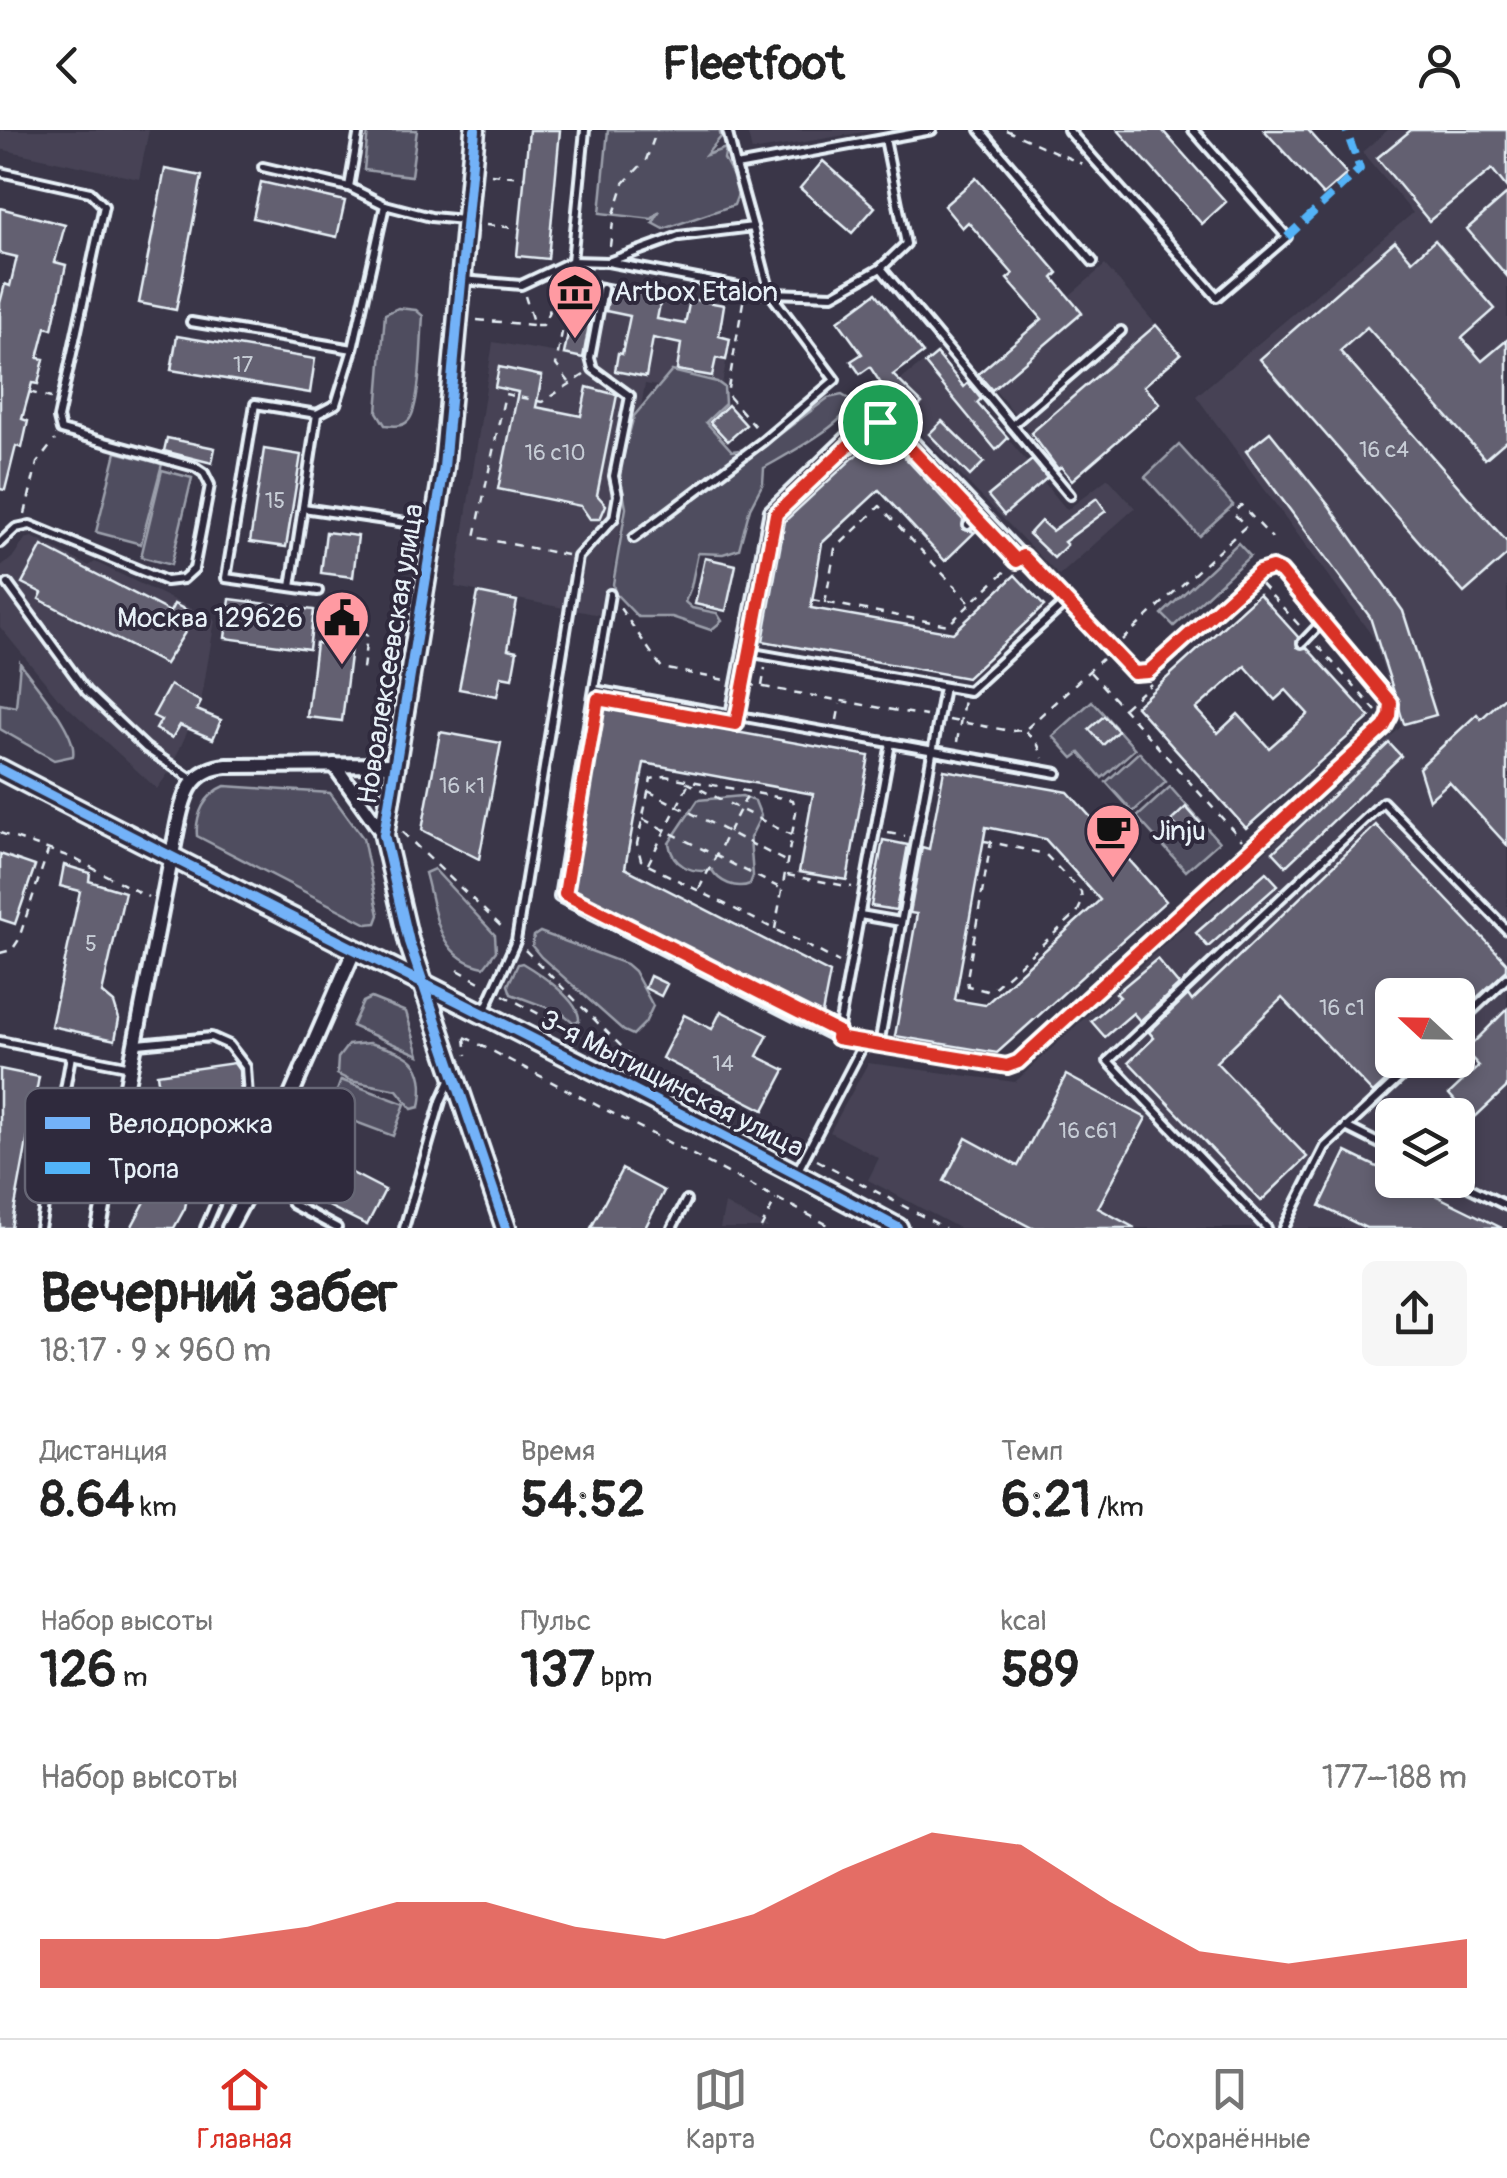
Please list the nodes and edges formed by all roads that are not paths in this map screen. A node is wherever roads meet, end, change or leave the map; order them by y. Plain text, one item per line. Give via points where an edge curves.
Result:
1 (359, 130) edge
2 (475, 130) edge
3 (585, 130) edge
4 (727, 130) edge
5 (932, 130) edge
6 (980, 130) edge
7 (1068, 130) edge
8 (1193, 130) edge
9 (886, 138) junction
10 (736, 166) junction
11 (263, 167) dead end
12 (0, 172) edge
13 (350, 187) junction
14 (385, 205) junction
15 (466, 220) junction
16 (754, 227) junction
17 (573, 262) junction
18 (608, 262) junction
19 (1094, 262) dead end
20 (881, 268) junction
21 (461, 280) junction
22 (603, 289) dead end
23 (770, 293) junction
24 (192, 322) dead end
25 (1121, 330) dead end
26 (353, 349) junction
27 (316, 414) junction
28 (1012, 425) junction
29 (1070, 495) dead end
30 (303, 508) junction
31 (982, 512) junction
32 (968, 525) dead end
33 (434, 527) junction
34 (634, 538) dead end
35 (0, 543) edge
36 (8, 584) dead end
37 (291, 588) junction
38 (318, 591) road end
39 (610, 594) road end
40 (1066, 602) junction
41 (1323, 621) junction
42 (1306, 639) road end
43 (742, 651) junction
44 (944, 687) junction
45 (594, 690) junction
46 (730, 714) junction
47 (890, 744) junction
48 (932, 751) junction
49 (334, 765) junction
50 (394, 765) junction
51 (0, 768) edge
52 (1057, 774) dead end
53 (193, 780) junction
54 (384, 835) junction
55 (171, 858) junction
56 (860, 915) junction
57 (901, 922) junction
58 (1507, 930) edge
59 (354, 951) junction
60 (1507, 978) edge
61 (422, 984) junction
62 (1475, 1008) edge
63 (484, 1013) junction
64 (837, 1038) junction
65 (0, 1041) edge
66 (864, 1043) junction
67 (136, 1044) junction
68 (879, 1046) junction
69 (71, 1056) junction
70 (132, 1067) junction
71 (454, 1074) junction
72 (1399, 1078) edge
73 (65, 1088) edge
74 (128, 1088) edge
75 (247, 1088) edge
76 (294, 1088) edge
77 (1346, 1127) junction
78 (1375, 1142) edge
79 (796, 1174) junction
80 (1475, 1190) edge
81 (686, 1201) dead end
82 (45, 1203) edge
83 (104, 1203) edge
84 (214, 1203) edge
85 (243, 1203) edge
86 (292, 1203) edge
87 (1507, 1206) edge
88 (40, 1228) edge
89 (99, 1228) edge
90 (205, 1228) edge
91 (230, 1228) edge
92 (337, 1228) edge
93 (404, 1228) edge
94 (506, 1228) edge
95 (672, 1228) edge
96 (898, 1228) edge
97 (1267, 1228) edge
98 (1284, 1228) edge

1 - 13 lane
2 - 15 street, Новоалексеевская улица
3 - 17 lane
4 - 10 lane
5 - 9 lane
6 - 19 lane
7 - 8 lane via 1217,297 1287,237
9 - 10 lane
9 - 20 lane via 906,244
10 - 16 lane
11 - 13 lane
12 - 35 lane via 90,192 104,206 58,422 63,432 194,467 210,491 194,569 179,581 30,525
13 - 14 lane
14 - 15 lane
14 - 26 lane
15 - 21 street, Новоалексеевская улица
16 - 18 lane via 679,236
16 - 23 lane
17 - 18 lane
17 - 21 lane via 522,285
18 - 23 lane
20 - 23 lane via 833,295
20 - 28 lane
21 - 33 street, Новоалексеевская улица
22 - 63 lane via 590,358 593,369 630,396 614,476 618,494 614,518 578,557 516,941
23 - 34 lane via 835,380
24 - 26 lane
25 - 28 lane
26 - 27 lane via 336,404
27 - 30 lane
27 - 37 lane via 255,404 226,578
28 - 29 lane
30 - 33 lane
30 - 37 lane
31 - 32 lane
31 - 40 lane
31 - 43 lane via 897,423 867,416 769,510
33 - 50 street, Новоалексеевская улица
36 - 53 lane via 86,691 146,748
37 - 38 lane
39 - 45 lane
40 - 41 lane via 1134,673 1144,674 1266,569 1281,572
40 - 44 lane via 972,690
41 - 42 lane
41 - 68 lane via 1389,696 1392,710 1384,727 1018,1062 1000,1066
43 - 44 lane
43 - 46 lane
44 - 48 lane
45 - 46 lane
45 - 64 lane via 559,898
46 - 47 lane
47 - 48 lane
47 - 56 lane
48 - 52 lane
48 - 57 lane
49 - 50 street
49 - 53 street via 214,767
49 - 54 street, Новоалексеевская улица
50 - 54 street, Новоалексеевская улица
51 - 55 street, 3-я Мытищинская улица
53 - 55 street
54 - 61 street, Новоалексеевская улица
55 - 59 street, 3-я Мытищинская улица
55 - 67 street
56 - 57 lane
56 - 64 lane
57 - 68 lane
58 - 97 lane via 1383,802 1108,1061
59 - 61 street, 3-я Мытищинская улица
59 - 76 street
60 - 62 lane
61 - 63 street, 3-я Мытищинская улица
61 - 71 street, Новоалексеевская улица
63 - 79 street, 3-я Мытищинская улица
64 - 66 lane
65 - 69 lane
66 - 68 lane
66 - 79 lane
67 - 70 street
67 - 75 lane via 211,1037 230,1046 246,1067
69 - 70 lane
69 - 73 lane
70 - 74 street
71 - 93 lane
71 - 94 street, Новоалексеевская улица
72 - 77 lane
77 - 78 lane
77 - 98 lane via 1325,1147
79 - 96 street, 3-я Мытищинская улица
80 - 87 lane
81 - 95 lane
82 - 88 lane
83 - 89 street
84 - 90 lane
85 - 91 street
86 - 92 lane

